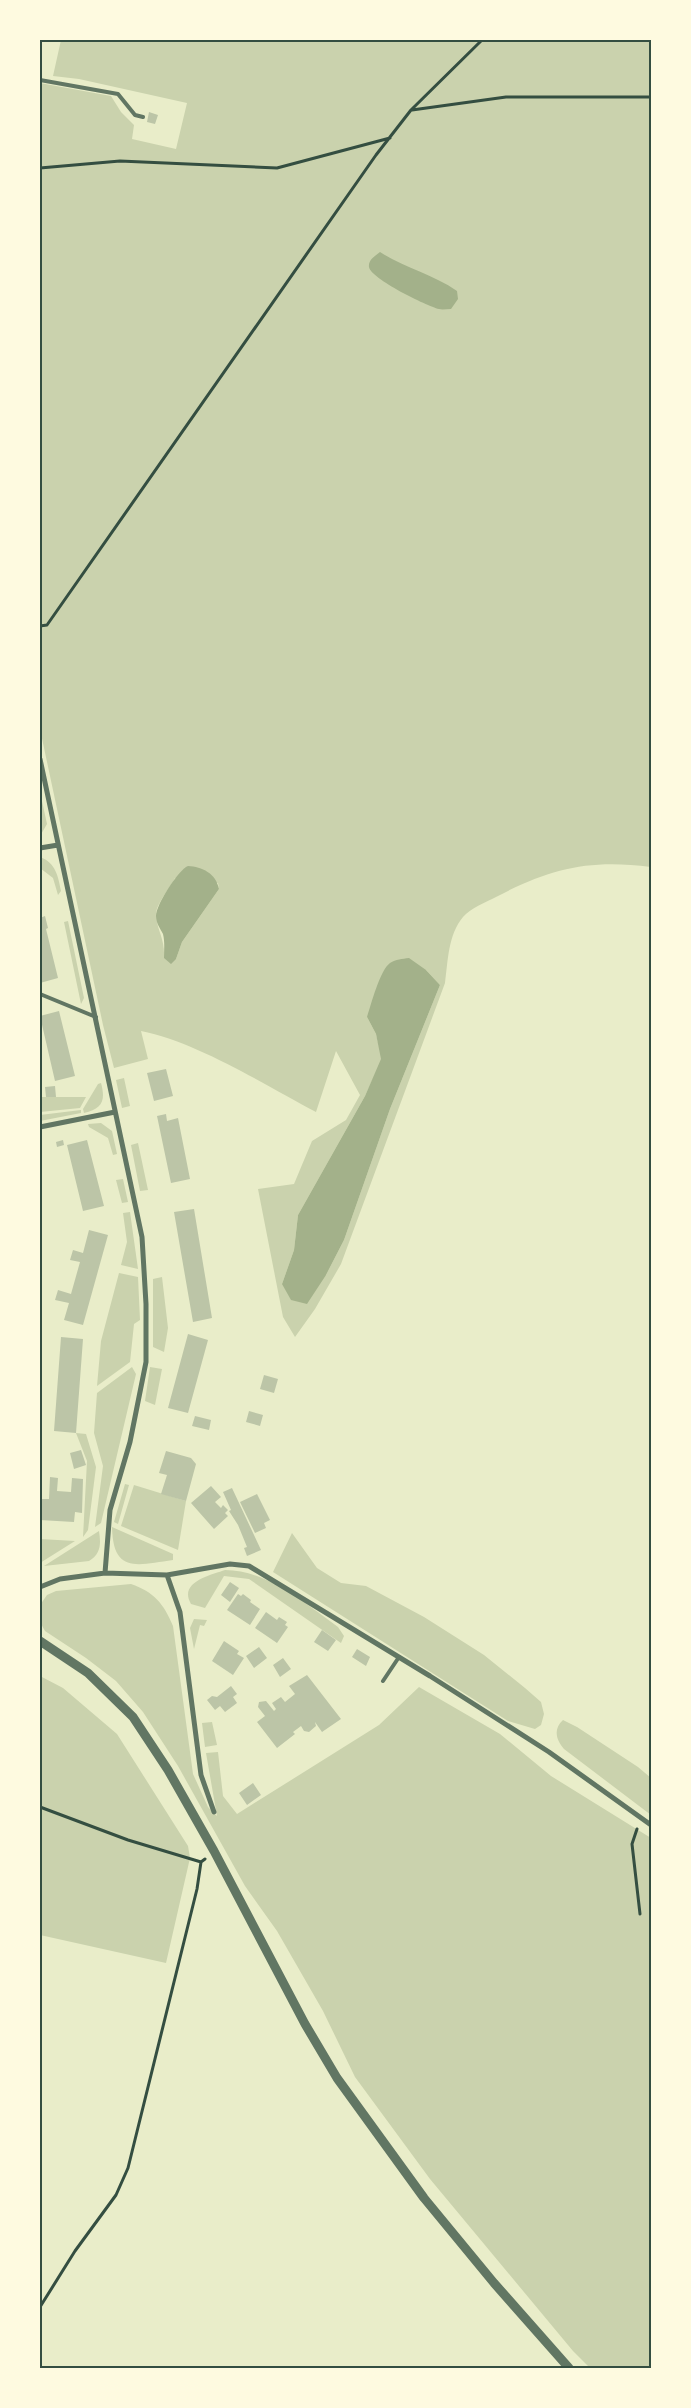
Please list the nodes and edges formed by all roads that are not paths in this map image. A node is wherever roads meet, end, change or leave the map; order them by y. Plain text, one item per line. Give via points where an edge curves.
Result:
1 (40, 80) edge
2 (143, 117) dead end
3 (40, 759) edge
4 (58, 845) junction
5 (40, 848) edge
6 (40, 994) edge
7 (96, 1018) junction
8 (115, 1112) junction
9 (40, 1127) edge
10 (105, 1574) junction
11 (168, 1575) junction
12 (40, 1587) edge
13 (40, 1641) edge
14 (399, 1658) junction
15 (383, 1680) dead end
16 (214, 1812) dead end
17 (651, 1825) edge
18 (569, 2368) edge

1 - 2 lane via 118,94 135,115
3 - 4 street
4 - 5 street
4 - 7 street
6 - 7 lane
7 - 8 street
8 - 9 street
8 - 10 street via 142,1237 146,1353 130,1442 110,1510
10 - 11 street
10 - 12 street via 60,1579
11 - 14 street via 230,1564 249,1566
11 - 16 street via 180,1612 201,1775
13 - 18 street via 88,1673 133,1717 168,1770 305,2024 343,2086 424,2198
14 - 15 lane
14 - 17 street via 549,1752

